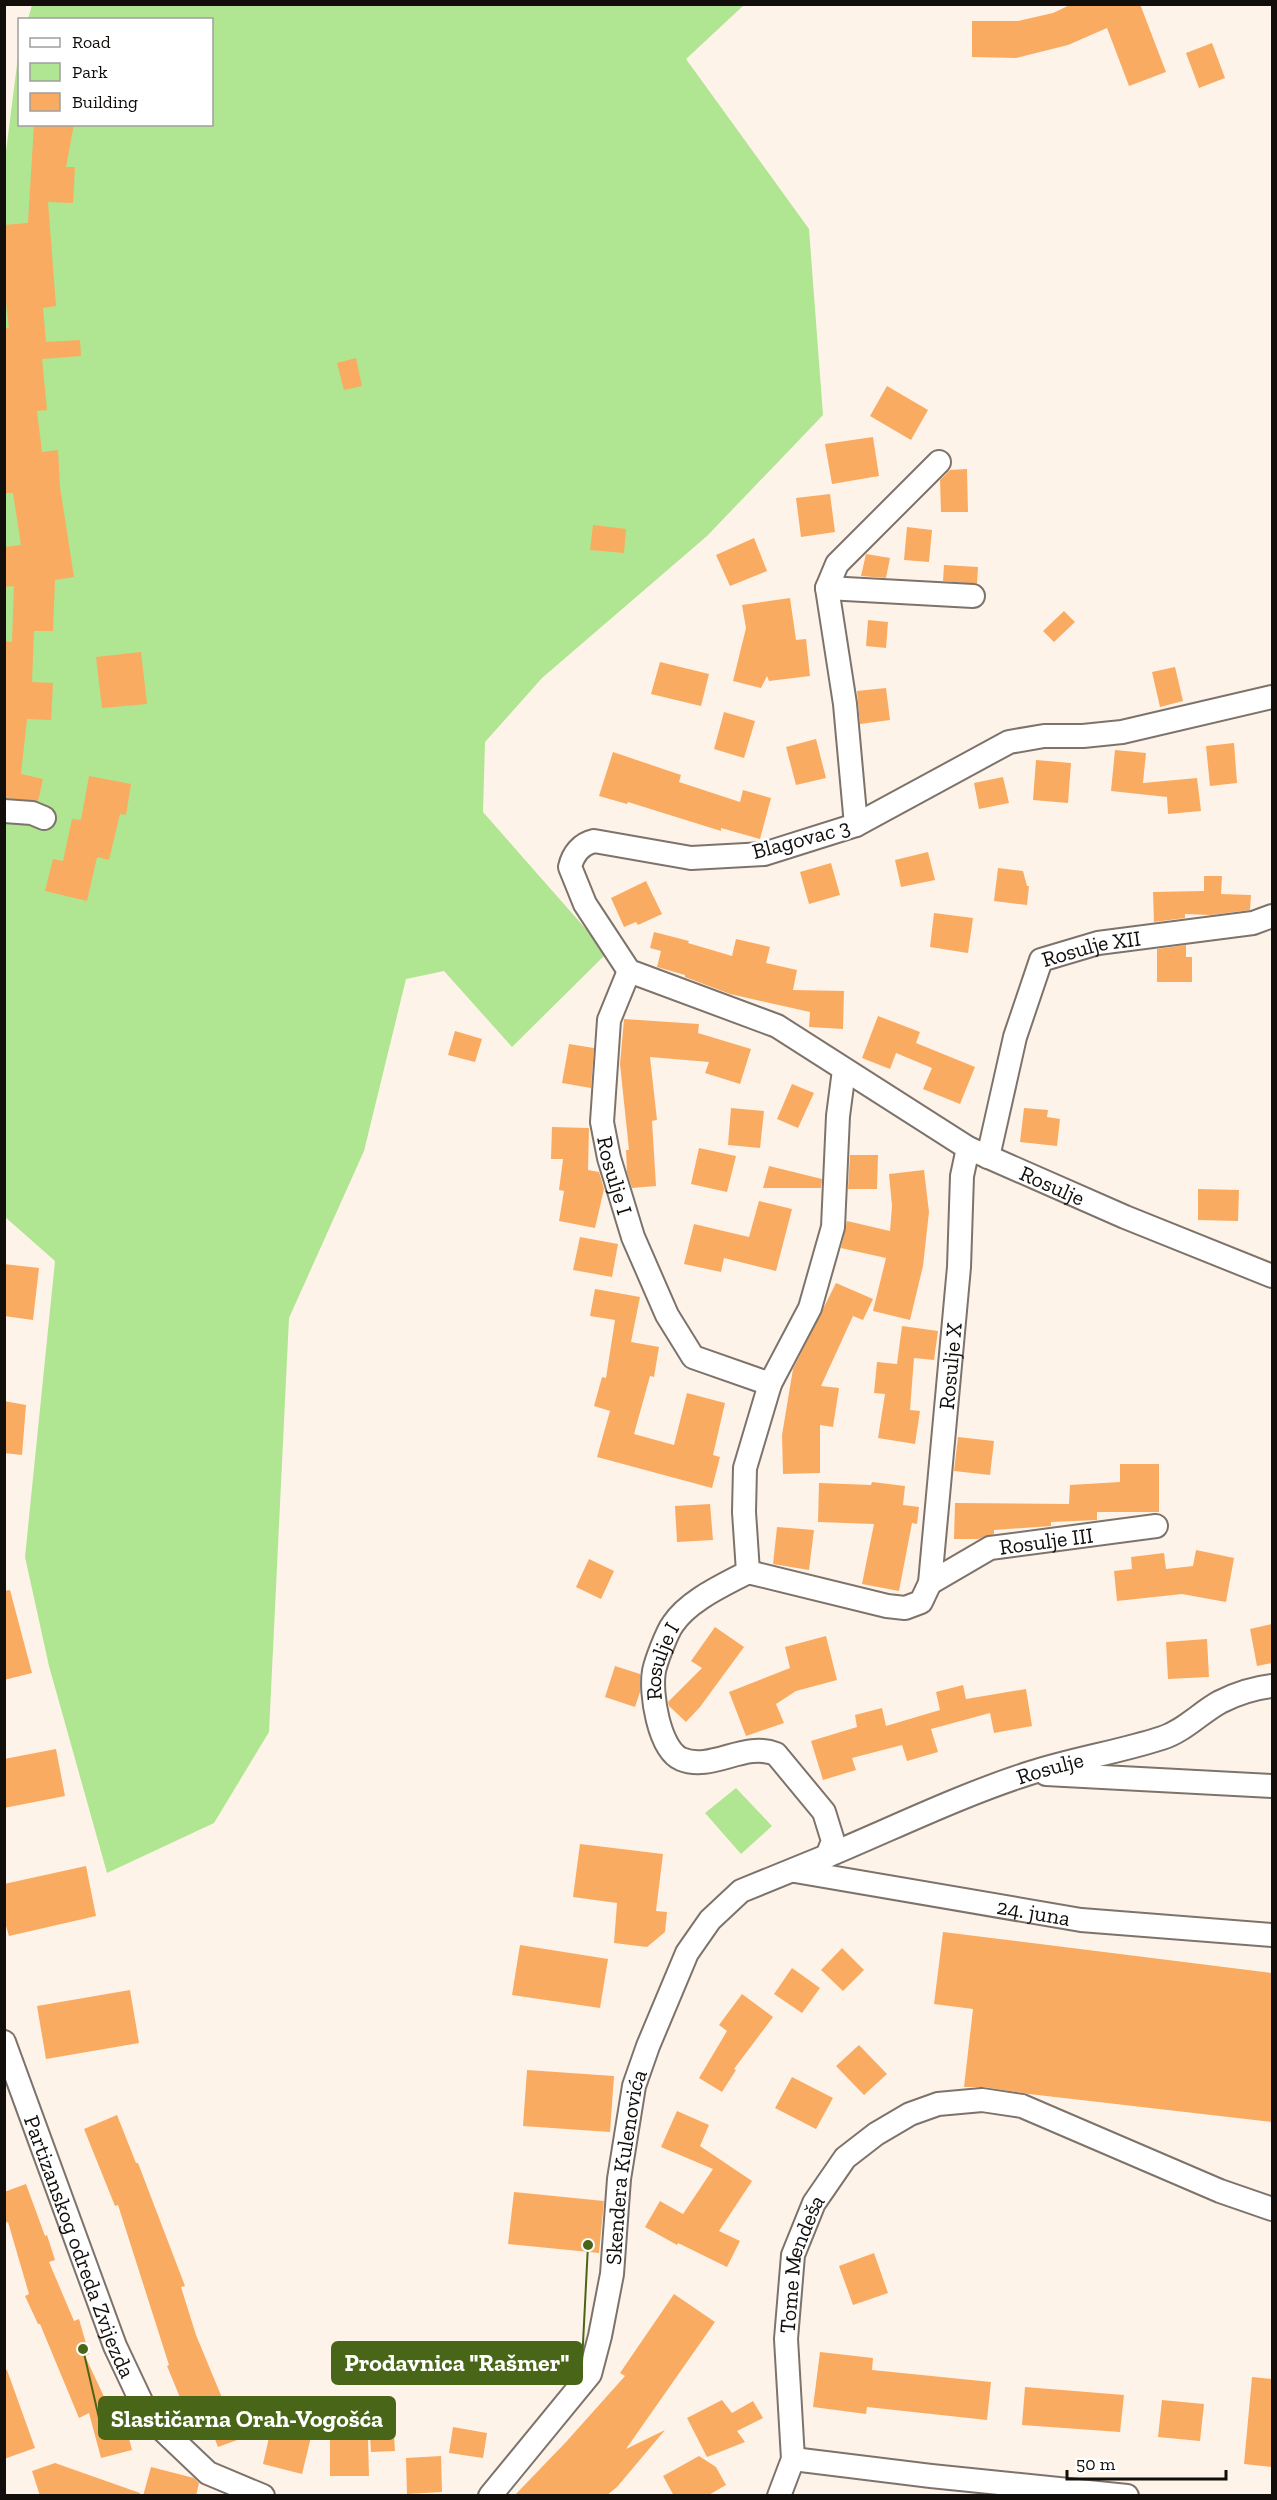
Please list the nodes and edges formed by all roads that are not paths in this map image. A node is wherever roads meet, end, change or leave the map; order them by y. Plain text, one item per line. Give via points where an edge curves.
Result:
1 (939, 462) dead end
2 (827, 588) junction
3 (973, 596) dead end
4 (1272, 697) edge
5 (4, 811) edge
6 (44, 818) dead end
7 (856, 825) junction
8 (1272, 916) edge
9 (629, 971) junction
10 (844, 1070) junction
11 (978, 1152) junction
12 (1272, 1276) edge
13 (770, 1384) junction
14 (1156, 1527) dead end
15 (748, 1572) junction
16 (930, 1583) junction
17 (1272, 1686) edge
18 (1029, 1773) junction
19 (1272, 1786) edge
20 (827, 1856) junction
21 (795, 1871) junction
22 (1272, 1935) edge
23 (4, 2042) edge
24 (1272, 2209) edge
25 (793, 2459) junction
26 (930, 2486) edge
27 (263, 2496) edge
28 (490, 2496) edge
29 (779, 2496) edge
30 (1127, 2496) edge

1 - 2 street via 837,564
2 - 3 street
2 - 7 street via 845,704
4 - 7 street, Blagovac 3 via 1122,732 1009,742
5 - 6 street
7 - 9 street, Blagovac 3 via 764,854 691,858 594,841 586,843 572,859 573,877 585,904
8 - 11 street, Rosulje XII via 1253,923 1098,943 1041,960
9 - 10 street via 777,1026
9 - 13 street, Rosulje I via 609,1020 602,1122 633,1237 667,1315 693,1358
10 - 11 street, Rosulje
10 - 13 street via 833,1227 810,1308
11 - 12 street, Rosulje
11 - 16 street, Rosulje X via 962,1176 958,1268
13 - 15 street via 745,1468
14 - 16 street, Rosulje III via 990,1548
15 - 16 street, Rosulje III via 905,1608 921,1602
15 - 20 street, Rosulje I via 700,1599 672,1624 654,1671 657,1724 672,1754 683,1760 706,1762 738,1752 766,1750 776,1754 824,1812 832,1841
17 - 18 street, Rosulje via 1221,1702 1165,1737
18 - 19 street
18 - 20 street, Rosulje
20 - 21 street
21 - 22 street, 24. juna via 1081,1920
21 - 28 street, Skendera Kulenovića via 741,1891 710,1920 687,1953 634,2086 619,2179 612,2274 590,2374
23 - 27 street, Partizanskog odreda Zvijezda via 115,2346 148,2416 208,2473
24 - 25 street, Tome Mendeša via 1220,2191 1022,2106 982,2100 938,2104 910,2114 845,2158 814,2203 793,2255 786,2339
25 - 26 street
25 - 29 street, Tome Mendeša
26 - 30 street

